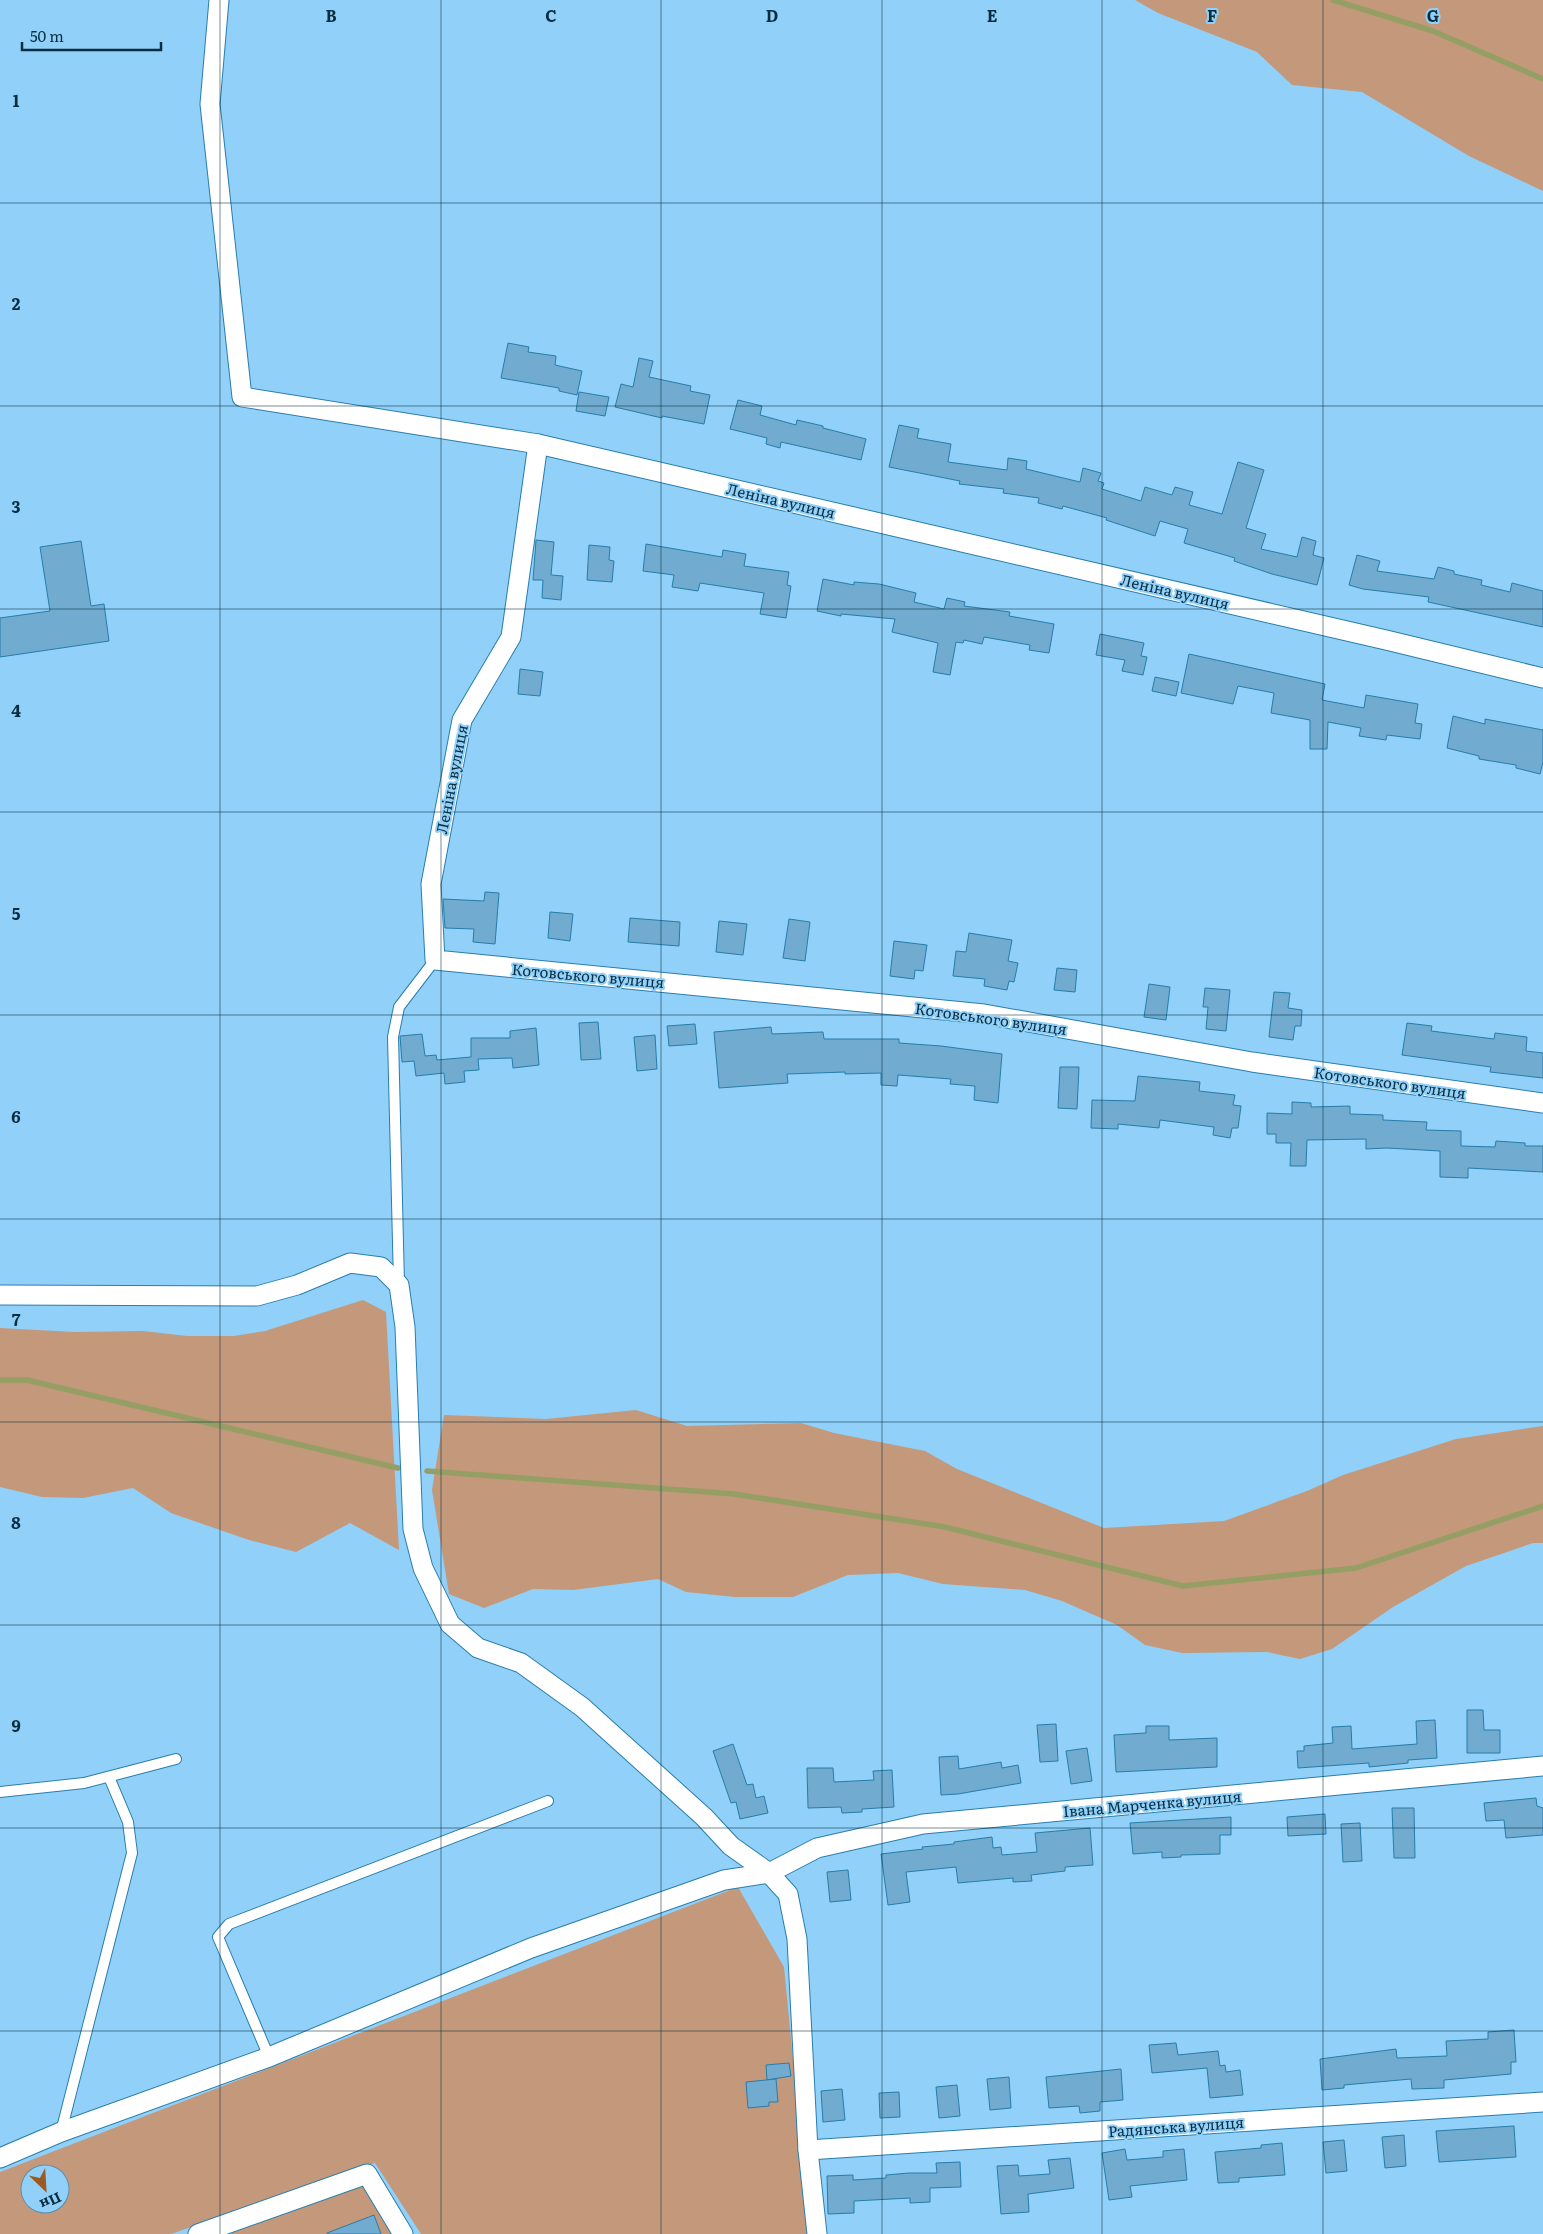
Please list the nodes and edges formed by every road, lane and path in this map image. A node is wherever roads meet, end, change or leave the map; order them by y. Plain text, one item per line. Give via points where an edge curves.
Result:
1 (219, 0) edge
2 (538, 444) junction
3 (1543, 678) edge
4 (435, 960) junction
5 (1543, 1103) edge
6 (399, 1285) junction
7 (0, 1295) edge
8 (176, 1759) dead end
9 (1543, 1766) edge
10 (109, 1777) junction
11 (0, 1792) edge
12 (548, 1801) dead end
13 (769, 1873) junction
14 (269, 2057) junction
15 (1543, 2102) edge
16 (61, 2132) junction
17 (808, 2150) junction
18 (0, 2158) edge
19 (198, 2234) edge
20 (403, 2234) edge
21 (818, 2234) edge

1 - 2 street via 210,104 242,397
2 - 3 street, Леніна вулиця
2 - 4 street, Леніна вулиця via 511,636 462,720 431,884
4 - 5 street, Котовського вулиця via 984,1014 1252,1062
4 - 6 lane via 399,1007 393,1037
6 - 7 street via 381,1267 350,1262 296,1285 257,1296
6 - 13 street via 404,1327 413,1529 424,1568 450,1624 478,1648 521,1663 582,1707 704,1817 731,1846
8 - 10 lane
9 - 13 street, Івана Марченка вулиця via 923,1824 817,1848
10 - 11 lane via 84,1783
10 - 16 lane via 128,1822 132,1853
12 - 14 lane via 229,1924 218,1937
13 - 14 street, Івана Марченка вулиця via 724,1880 531,1948
13 - 17 street via 788,1894 797,1939
14 - 16 street, Івана Марченка вулиця
15 - 17 street, Радянська вулиця
16 - 18 street, Івана Марченка вулиця
17 - 21 street
19 - 20 street via 367,2174

